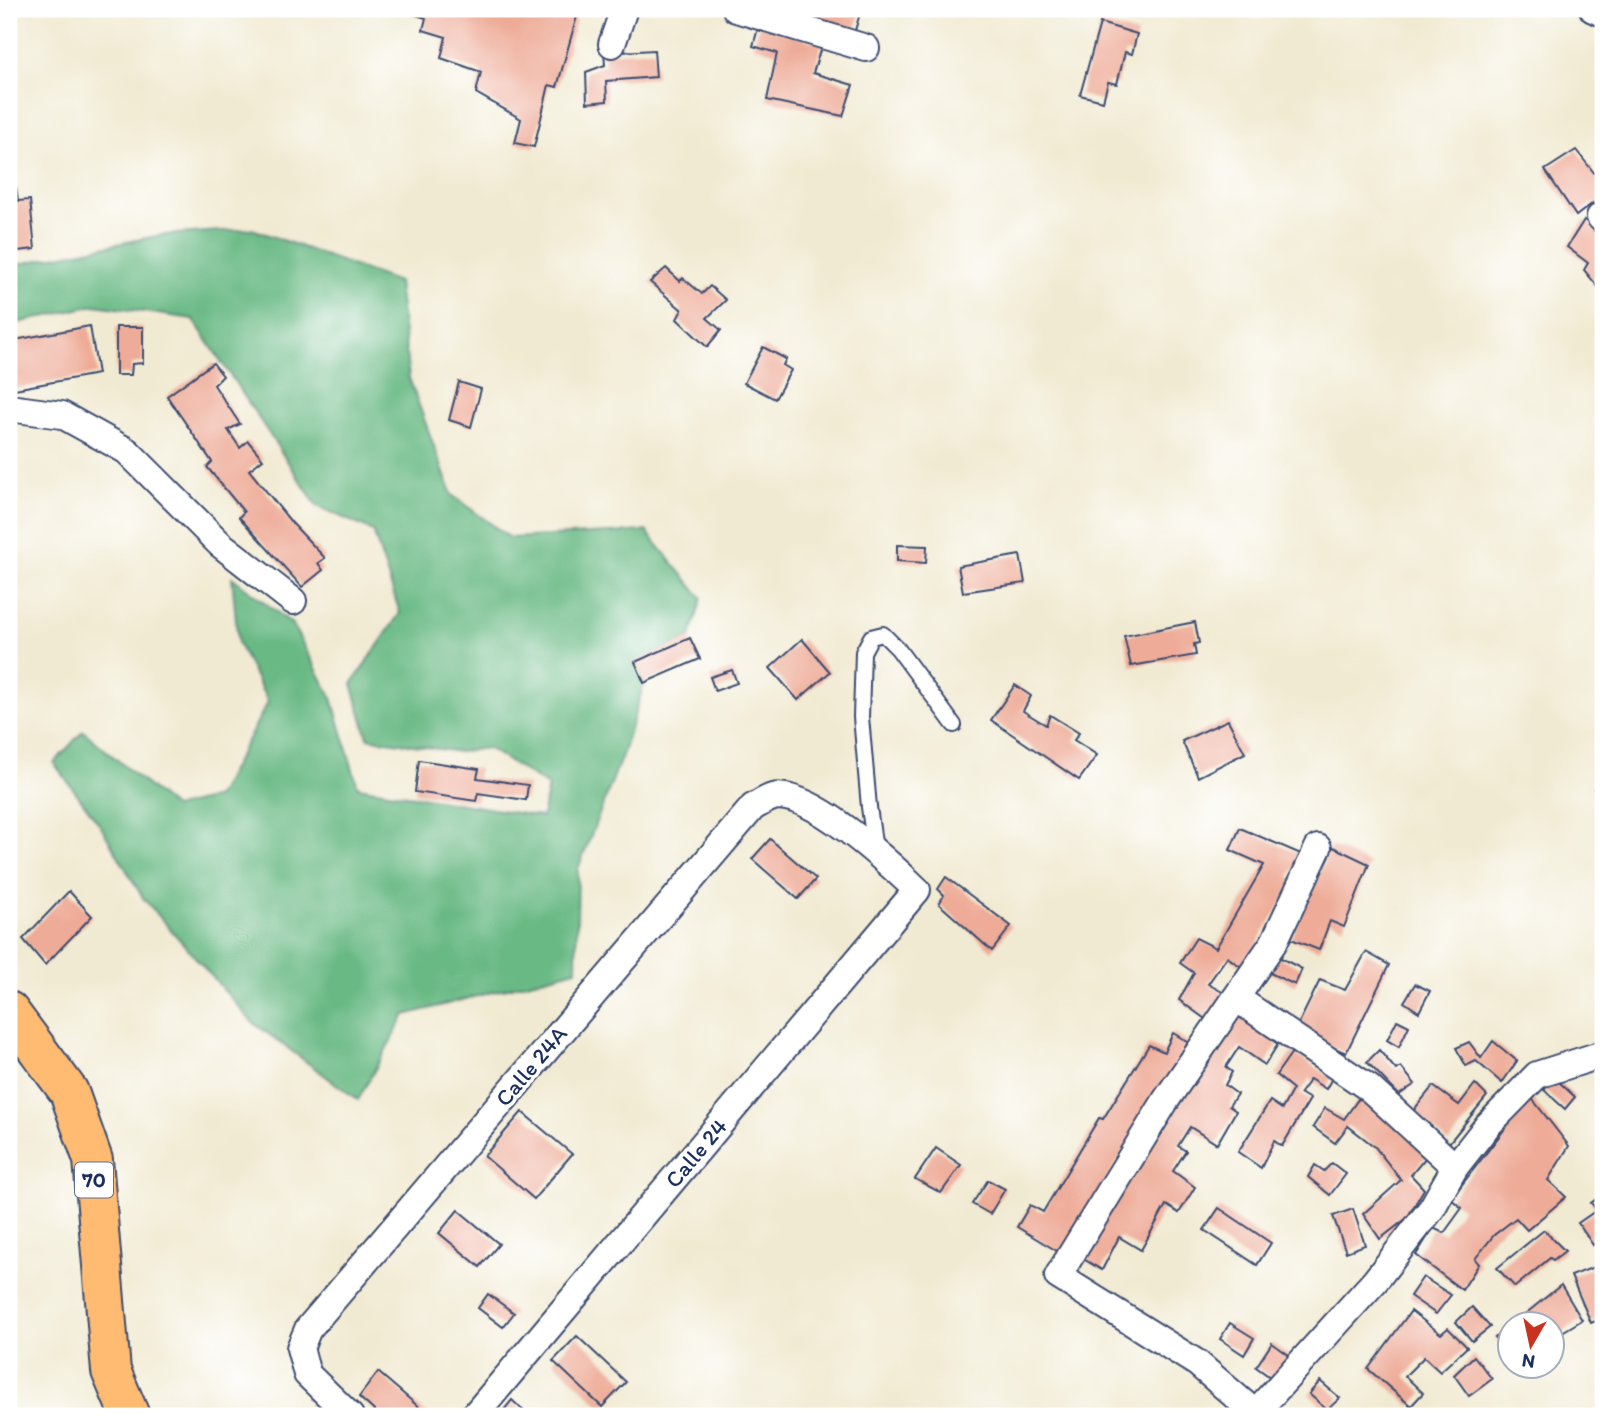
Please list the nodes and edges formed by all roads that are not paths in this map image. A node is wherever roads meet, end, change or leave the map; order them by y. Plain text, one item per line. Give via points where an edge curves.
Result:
1 (624, 9) edge
2 (736, 9) edge
3 (1593, 9) edge
4 (1603, 13) edge
5 (612, 44) dead end
6 (866, 48) dead end
7 (9, 408) edge
8 (293, 601) dead end
9 (954, 724) dead end
10 (1318, 848) dead end
11 (875, 850) junction
12 (1236, 998) junction
13 (9, 1012) edge
14 (1603, 1054) edge
15 (1455, 1167) junction
16 (1256, 1414) edge
17 (130, 1416) edge
18 (350, 1416) edge
19 (474, 1416) edge

1 - 5 street
2 - 6 street
3 - 4 street
7 - 8 street via 62,415 127,452 220,544
9 - 11 lane via 898,649 883,634 871,637 863,652 861,717
10 - 12 street via 1274,942
11 - 18 street, Calle 24A via 805,802 775,796 753,807 308,1329 300,1348 307,1374
11 - 19 street, Calle 24 via 917,890
12 - 15 street via 1369,1088
12 - 16 street via 1166,1100 1058,1276 1198,1363
13 - 17 main road, 70 via 69,1092 93,1160 111,1371
14 - 15 street via 1536,1075
15 - 16 street via 1432,1208 1375,1281

